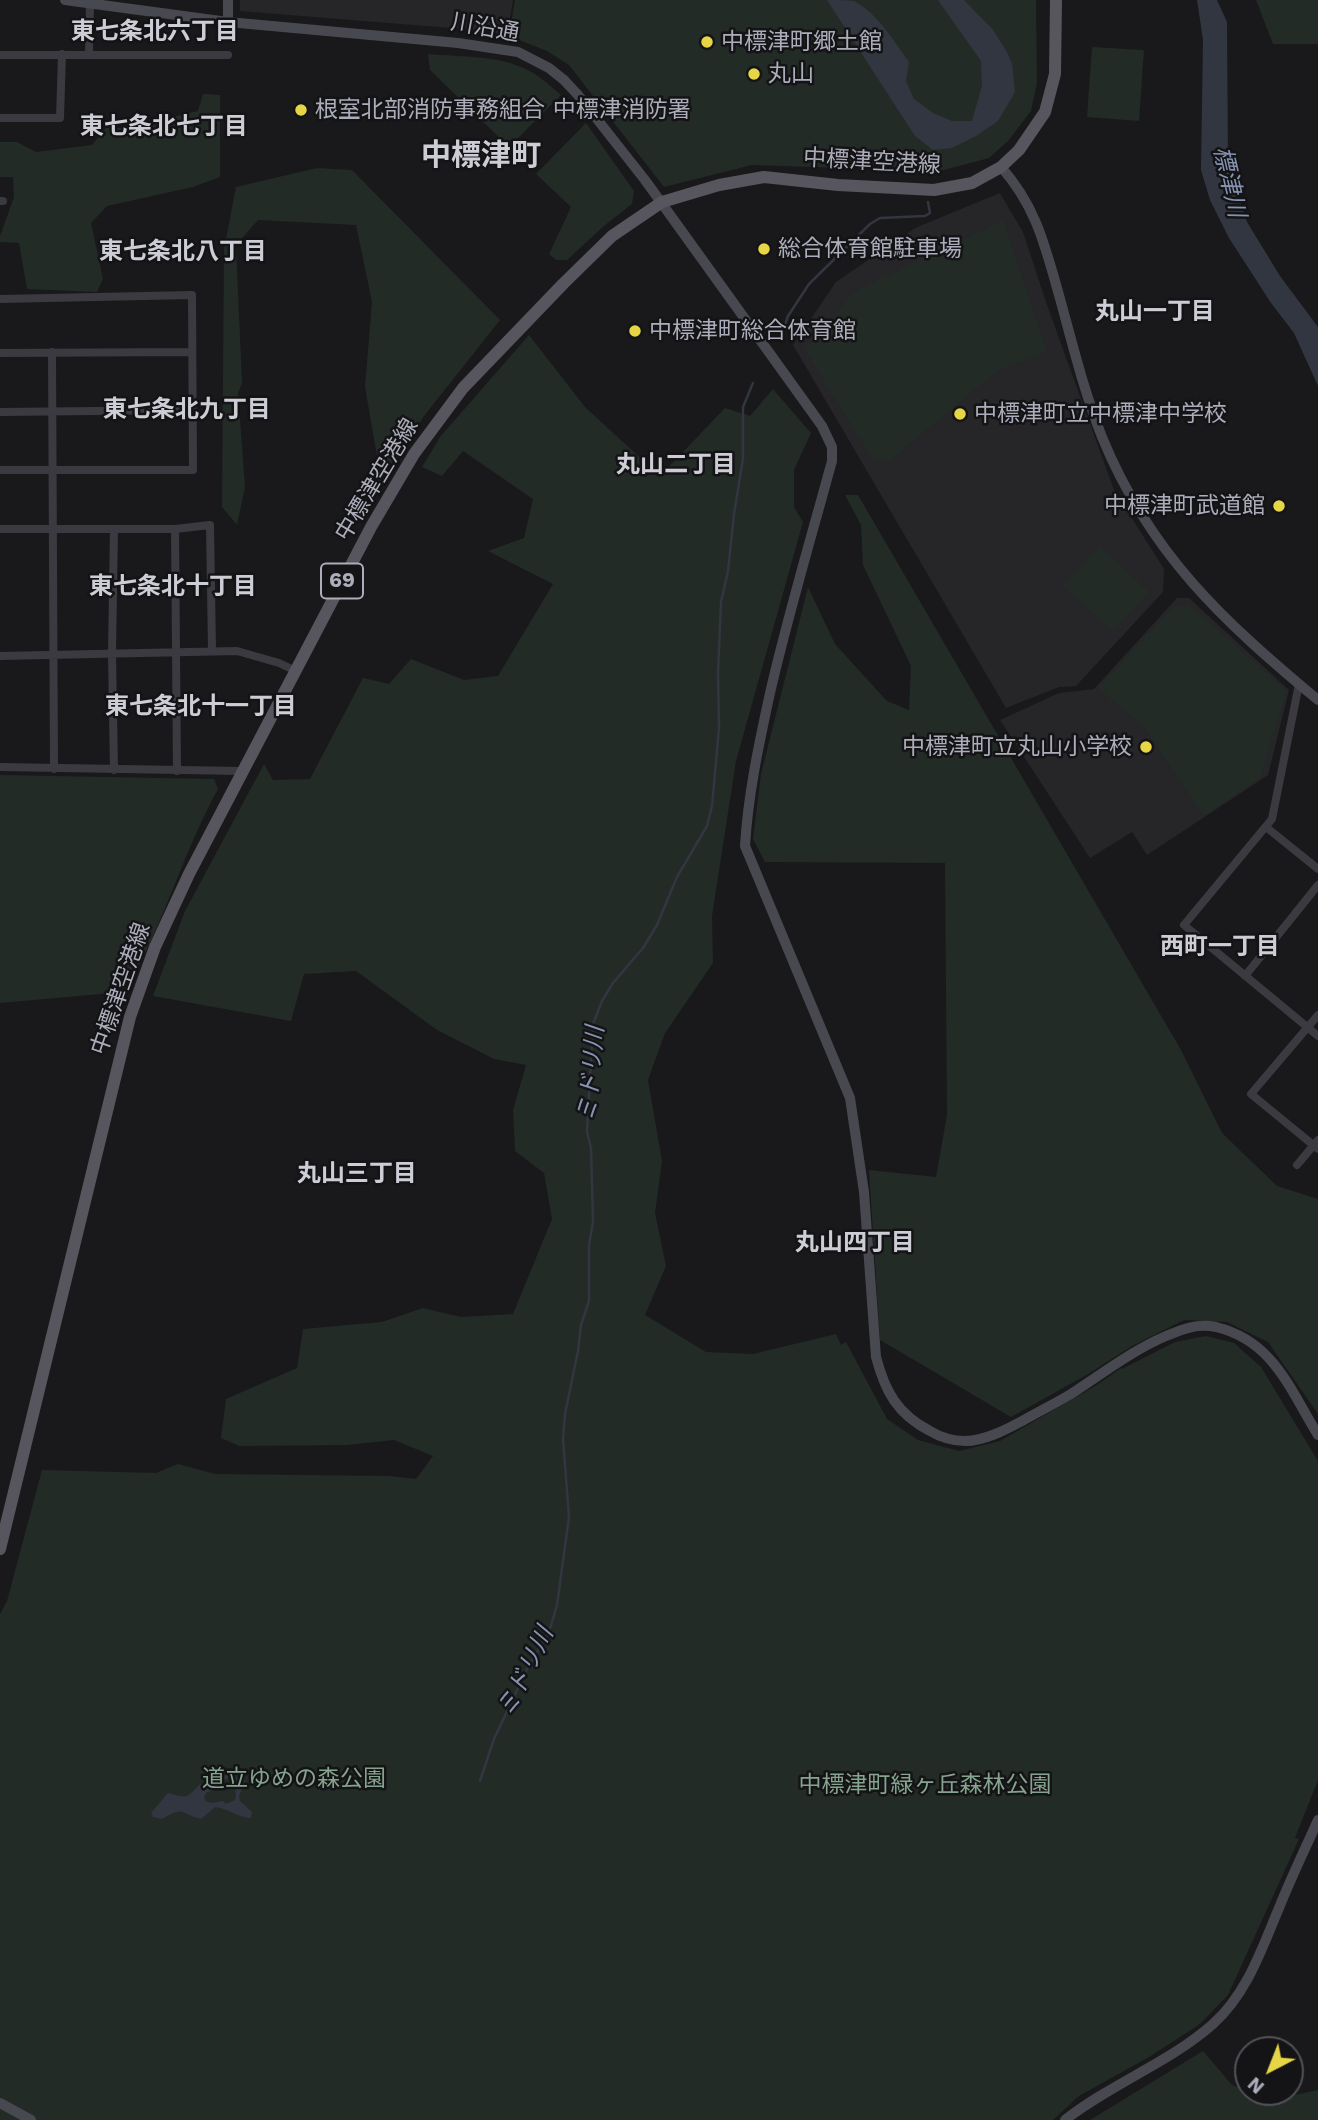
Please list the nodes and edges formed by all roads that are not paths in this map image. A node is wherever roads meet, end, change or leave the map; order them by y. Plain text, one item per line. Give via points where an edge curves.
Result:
1 (65, 0) edge
2 (228, 0) edge
3 (1056, 0) edge
4 (90, 3) junction
5 (228, 22) junction
6 (89, 53) junction
7 (62, 54) junction
8 (0, 55) edge
9 (228, 55) dead end
10 (0, 118) edge
11 (1001, 167) junction
12 (662, 202) junction
13 (0, 299) edge
14 (52, 352) junction
15 (192, 352) junction
16 (0, 353) edge
17 (192, 410) junction
18 (0, 412) edge
19 (53, 412) junction
20 (53, 469) junction
21 (0, 470) edge
22 (0, 529) edge
23 (53, 529) junction
24 (114, 529) junction
25 (175, 529) junction
26 (212, 650) junction
27 (175, 652) junction
28 (112, 653) junction
29 (53, 654) junction
30 (0, 656) edge
31 (296, 671) junction
32 (1299, 684) junction
33 (1318, 700) edge
34 (0, 767) edge
35 (54, 769) junction
36 (114, 771) junction
37 (177, 771) junction
38 (242, 771) junction
39 (1266, 827) junction
40 (1318, 869) edge
41 (1318, 885) edge
42 (1245, 975) junction
43 (1318, 1015) edge
44 (1308, 1027) junction
45 (1318, 1036) edge
46 (1316, 1145) edge
47 (1297, 1165) dead end
48 (1318, 1435) edge
49 (0, 1549) edge
50 (1318, 1819) edge
51 (0, 2103) edge
52 (31, 2120) edge
53 (1066, 2120) edge

1 - 4 street, 川沿通
2 - 5 street
3 - 11 main road, 中標津空港線 / 69 via 1055,74 1045,112
4 - 5 street, 川沿通
4 - 6 street
5 - 12 street, 川沿通 via 518,52 564,79
6 - 7 street
6 - 9 street
7 - 8 street
7 - 10 street via 60,118
11 - 12 main road, 中標津空港線 / 69 via 972,183 934,190 764,177 719,184
11 - 32 street via 1018,185 1034,215 1101,436 1139,511 1188,581
12 - 31 main road, 中標津空港線 / 69 via 585,261 501,346 439,418 371,527
12 - 48 street, 川沿通 via 822,426 832,447 754,765 745,846 850,1098 864,1192 876,1357 883,1383 894,1402 917,1424 950,1439 980,1439 1068,1395 1155,1341 1201,1325 1227,1331 1261,1349 1280,1369
13 - 15 street via 192,295
14 - 15 street
14 - 16 street
14 - 19 street
15 - 17 street
17 - 19 street
17 - 20 street via 193,470
18 - 19 street
19 - 20 street
20 - 21 street
20 - 23 street
22 - 23 street
23 - 24 street
23 - 29 street
24 - 25 street
24 - 28 street
25 - 26 street via 210,525
25 - 27 street
26 - 27 street
26 - 31 street via 237,651
27 - 28 street
27 - 37 street
28 - 29 street
28 - 36 street
29 - 30 street
29 - 35 street
31 - 38 main road, 中標津空港線 / 69
32 - 33 street
32 - 39 street via 1272,819
34 - 35 street
35 - 36 street
36 - 37 street
37 - 38 street
38 - 49 main road, 中標津空港線 / 69 via 171,910 135,998
39 - 40 street
39 - 42 street via 1184,925
41 - 42 street
42 - 44 street
43 - 44 street
44 - 45 street
44 - 46 street via 1251,1094
46 - 47 street
50 - 53 street via 1255,1964 1228,2010 1172,2055
51 - 52 street

